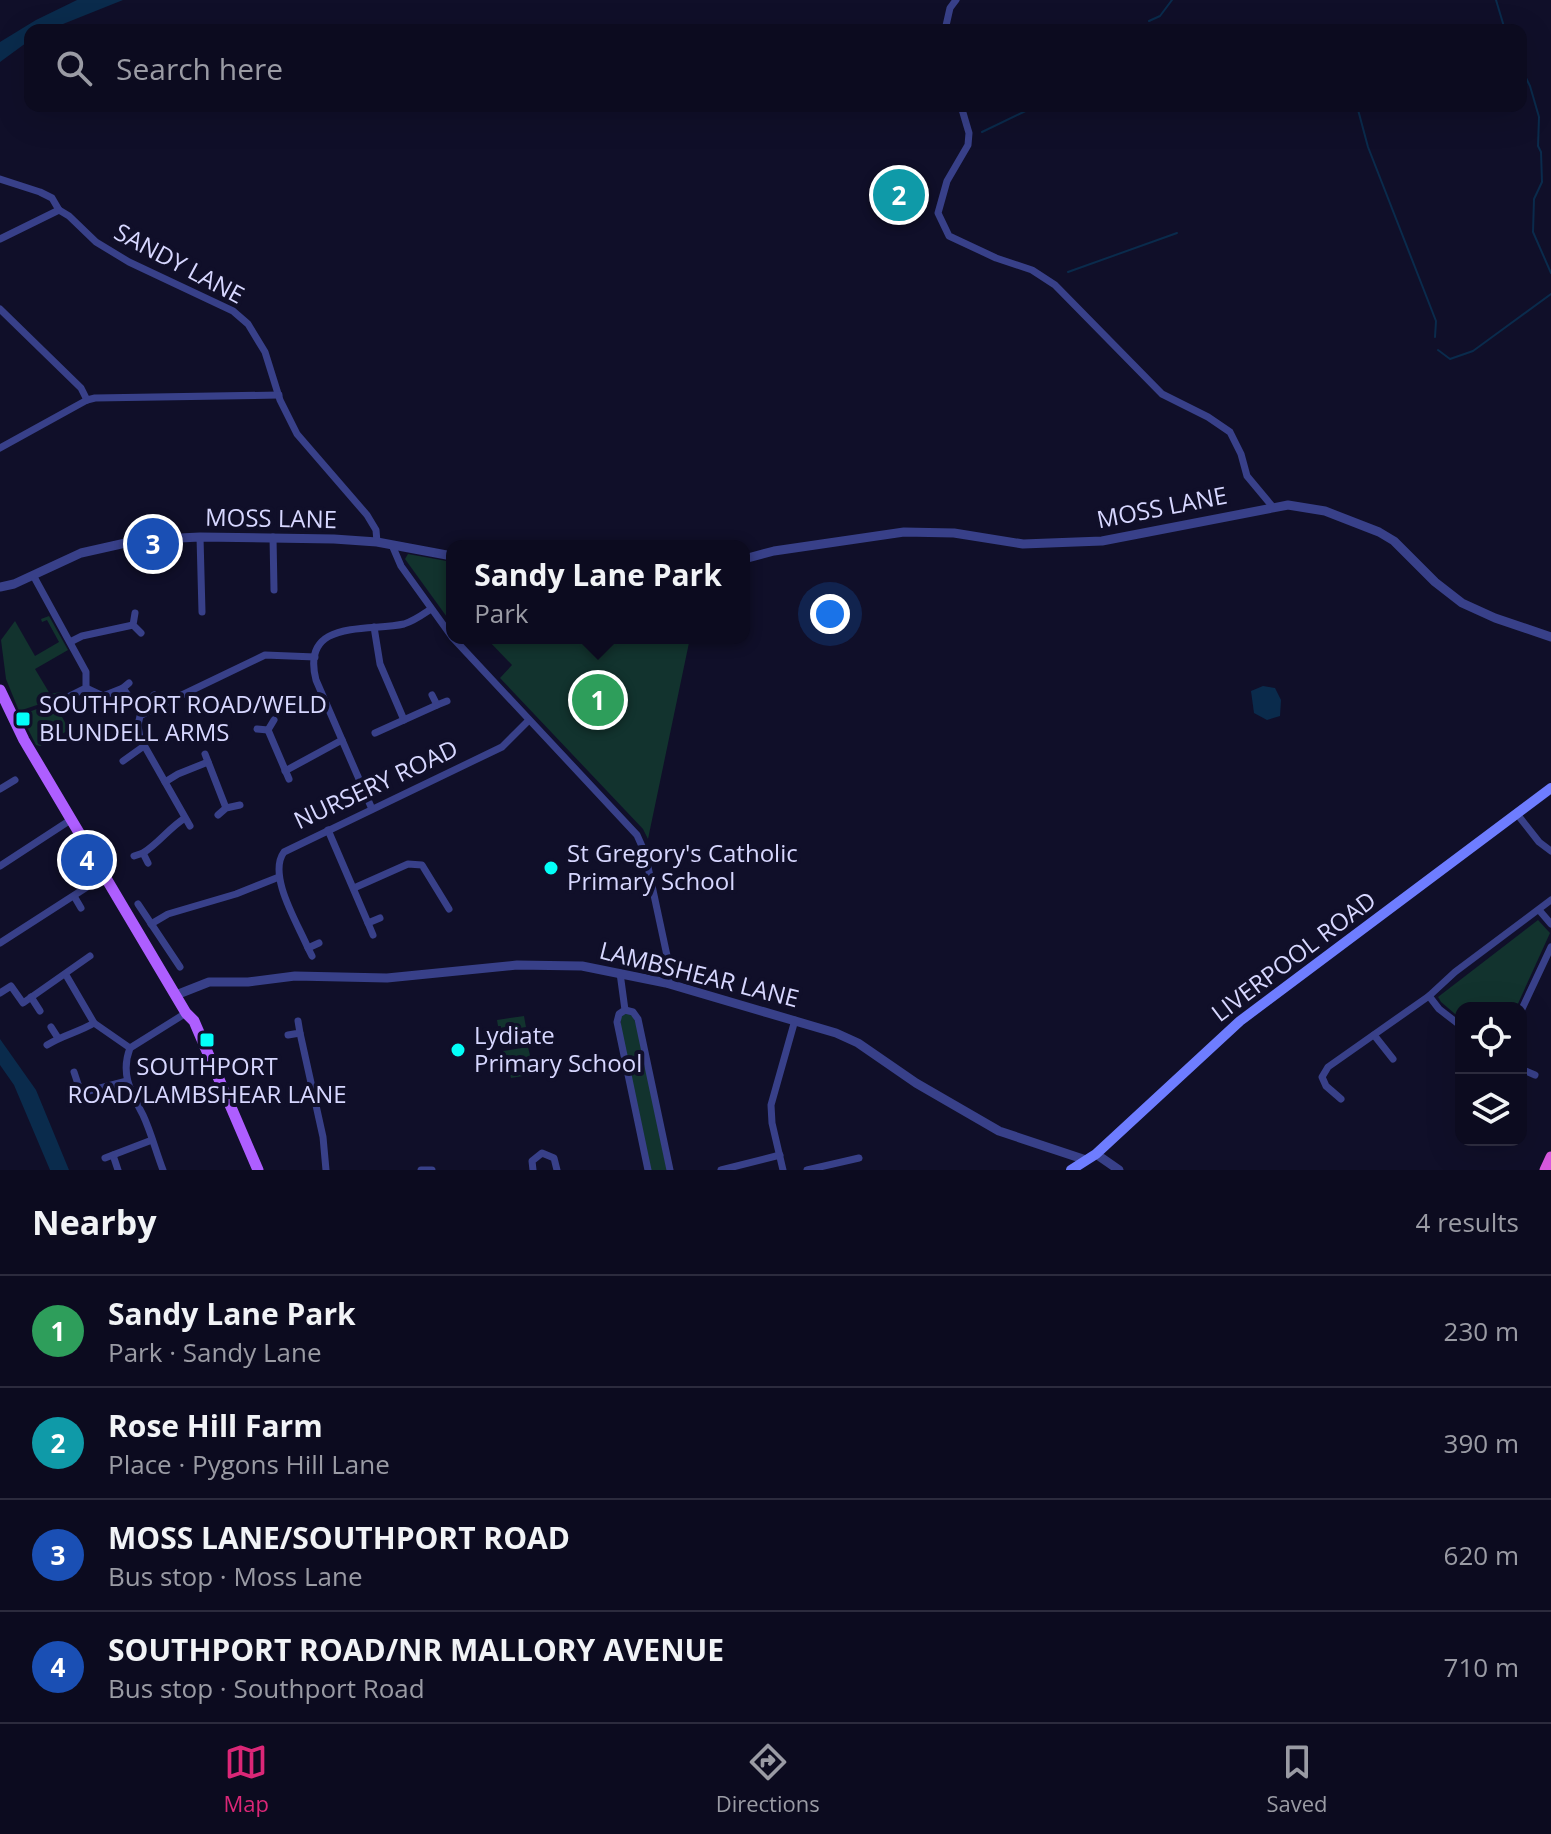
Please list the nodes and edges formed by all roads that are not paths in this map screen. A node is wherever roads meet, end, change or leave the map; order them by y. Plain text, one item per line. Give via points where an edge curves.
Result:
1 (956, 0) edge
2 (946, 24) edge
3 (963, 112) edge
4 (0, 179) edge
5 (59, 210) junction
6 (0, 239) edge
7 (0, 309) edge
8 (279, 395) junction
9 (87, 400) junction
10 (0, 448) edge
11 (1272, 506) junction
12 (200, 537) junction
13 (273, 537) junction
14 (377, 542) junction
15 (392, 545) junction
16 (446, 555) edge
17 (750, 557) edge
18 (33, 575) junction
19 (0, 587) edge
20 (274, 590) dead end
21 (431, 609) junction
22 (202, 612) dead end
23 (135, 613) dead end
24 (133, 625) junction
25 (374, 627) junction
26 (446, 630) edge
27 (141, 633) dead end
28 (1551, 637) edge
29 (70, 642) junction
30 (457, 644) edge
31 (315, 657) junction
32 (86, 688) junction
33 (0, 690) edge
34 (154, 695) dead end
35 (432, 695) dead end
36 (70, 696) dead end
37 (129, 697) dead end
38 (447, 701) dead end
39 (437, 705) junction
40 (159, 706) junction
41 (274, 720) dead end
42 (404, 720) junction
43 (528, 721) junction
44 (257, 729) dead end
45 (268, 730) junction
46 (375, 733) dead end
47 (342, 740) junction
48 (144, 746) junction
49 (205, 754) dead end
50 (123, 761) dead end
51 (208, 762) junction
52 (0, 775) edge
53 (15, 780) dead end
54 (165, 782) junction
55 (3, 787) edge
56 (1551, 788) edge
57 (240, 805) dead end
58 (226, 808) junction
59 (372, 809) junction
60 (1517, 814) junction
61 (218, 815) dead end
62 (185, 818) junction
63 (72, 819) junction
64 (190, 826) dead end
65 (328, 830) junction
66 (1551, 851) edge
67 (148, 863) dead end
68 (0, 866) edge
69 (279, 877) junction
70 (87, 887) dead end
71 (354, 888) junction
72 (74, 896) junction
73 (1551, 900) edge
74 (444, 901) junction
75 (138, 904) dead end
76 (81, 908) dead end
77 (433, 908) dead end
78 (449, 909) dead end
79 (1539, 910) junction
80 (380, 918) dead end
81 (368, 923) junction
82 (151, 924) junction
83 (1551, 924) edge
84 (373, 935) dead end
85 (1, 939) edge
86 (319, 943) dead end
87 (1551, 947) edge
88 (308, 948) junction
89 (90, 956) dead end
90 (312, 956) dead end
91 (180, 967) dead end
92 (620, 973) junction
93 (66, 975) junction
94 (668, 984) junction
95 (0, 993) edge
96 (176, 995) junction
97 (1429, 996) junction
98 (31, 997) junction
99 (1525, 1002) edge
100 (625, 1010) junction
101 (40, 1011) dead end
102 (186, 1013) junction
103 (795, 1020) junction
104 (298, 1021) dead end
105 (1455, 1021) edge
106 (94, 1023) junction
107 (51, 1027) dead end
108 (300, 1033) junction
109 (288, 1035) dead end
110 (1374, 1035) junction
111 (58, 1038) junction
112 (47, 1045) dead end
113 (130, 1048) junction
114 (1393, 1059) dead end
115 (74, 1072) dead end
116 (1527, 1072) edge
117 (1535, 1075) dead end
118 (127, 1081) junction
119 (1341, 1099) dead end
120 (152, 1140) junction
121 (780, 1155) junction
122 (1091, 1157) junction
123 (1551, 1157) edge
124 (859, 1158) dead end
125 (118, 1170) edge
126 (163, 1170) edge
127 (258, 1170) edge
128 (326, 1170) edge
129 (421, 1170) edge
130 (432, 1170) edge
131 (533, 1170) edge
132 (557, 1170) edge
133 (648, 1170) edge
134 (670, 1170) edge
135 (721, 1170) edge
136 (783, 1170) edge
137 (807, 1170) edge
138 (1071, 1170) edge
139 (1119, 1170) edge
140 (1545, 1170) edge

1 - 2 street
3 - 11 street via 968,145 947,181 938,213 949,236 1055,285 1162,394 1230,432 1247,476
4 - 5 street, SANDY LANE via 52,198
5 - 6 street
5 - 8 street, SANDY LANE via 129,262 233,311 259,340
7 - 9 street
8 - 9 street
8 - 14 street, SANDY LANE via 297,434 367,515
9 - 10 street
11 - 17 street, MOSS LANE via 1102,541 1023,544 954,533 904,532
11 - 28 street, MOSS LANE via 1314,508 1364,525 1394,541 1462,603
12 - 13 street, MOSS LANE
12 - 18 street, MOSS LANE via 95,549
12 - 22 street
13 - 14 street, MOSS LANE
13 - 20 street
14 - 15 street, MOSS LANE
15 - 16 street, MOSS LANE
15 - 21 street
18 - 19 street, MOSS LANE
18 - 29 street
21 - 25 street via 408,623
21 - 26 street
23 - 24 street
24 - 27 street
24 - 29 street
25 - 31 street via 332,633
25 - 42 street via 380,664
29 - 32 street via 86,672
30 - 43 street
31 - 40 street via 255,658
31 - 47 street via 316,680
32 - 36 street
32 - 37 street via 103,696 126,686
33 - 63 main road
34 - 40 street
35 - 39 street
38 - 39 street
39 - 42 street
40 - 48 street via 138,720
41 - 45 street
42 - 46 street
43 - 59 street, NURSERY ROAD via 502,747
43 - 94 street via 640,840 669,965
44 - 45 street
45 - 47 street via 287,775
47 - 59 street
48 - 50 street
48 - 54 street
49 - 51 street
51 - 54 street
51 - 58 street
52 - 55 street
53 - 55 street
54 - 62 street
56 - 60 main road, LIVERPOOL ROAD
57 - 58 street
58 - 61 street
59 - 65 street, NURSERY ROAD
60 - 66 street
60 - 122 main road, LIVERPOOL ROAD via 1240,1021
62 - 64 street
62 - 67 street via 139,855
63 - 68 street
63 - 96 main road
65 - 69 street, NURSERY ROAD via 284,852
65 - 71 street
69 - 82 street
69 - 88 street
70 - 72 street
71 - 74 street via 417,863
71 - 81 street
72 - 76 street
72 - 85 street
73 - 79 street
74 - 77 street
74 - 78 street
75 - 82 street
79 - 83 street
79 - 97 street
80 - 81 street
81 - 84 street
82 - 91 street
86 - 88 street
87 - 99 street
88 - 90 street
89 - 93 street
92 - 94 street, LAMBSHEAR LANE
92 - 96 street, LAMBSHEAR LANE via 591,966 537,965 387,978 295,976 203,982
92 - 100 street
93 - 98 street
93 - 106 street
94 - 103 street, LAMBSHEAR LANE
95 - 98 street via 11,986 23,1003
96 - 102 main road
97 - 105 street
97 - 110 street
98 - 101 street
100 - 133 street via 617,1022
100 - 134 street via 638,1019
102 - 113 street
102 - 127 main road
103 - 121 street via 771,1105
103 - 122 street, LAMBSHEAR LANE via 858,1043 999,1131
104 - 108 street
106 - 111 street
106 - 113 street
107 - 111 street
108 - 109 street
108 - 128 street
110 - 114 street
110 - 119 street via 1328,1067 1322,1077
111 - 112 street
113 - 118 street
115 - 118 street via 81,1093
116 - 117 street
118 - 120 street
120 - 125 street via 109,1157
120 - 126 street
121 - 135 street
121 - 136 street
122 - 138 main road, LIVERPOOL ROAD
122 - 139 street, LAMBSHEAR LANE
123 - 140 highway
124 - 137 street
129 - 130 street
131 - 132 street via 532,1161 542,1153 554,1158

